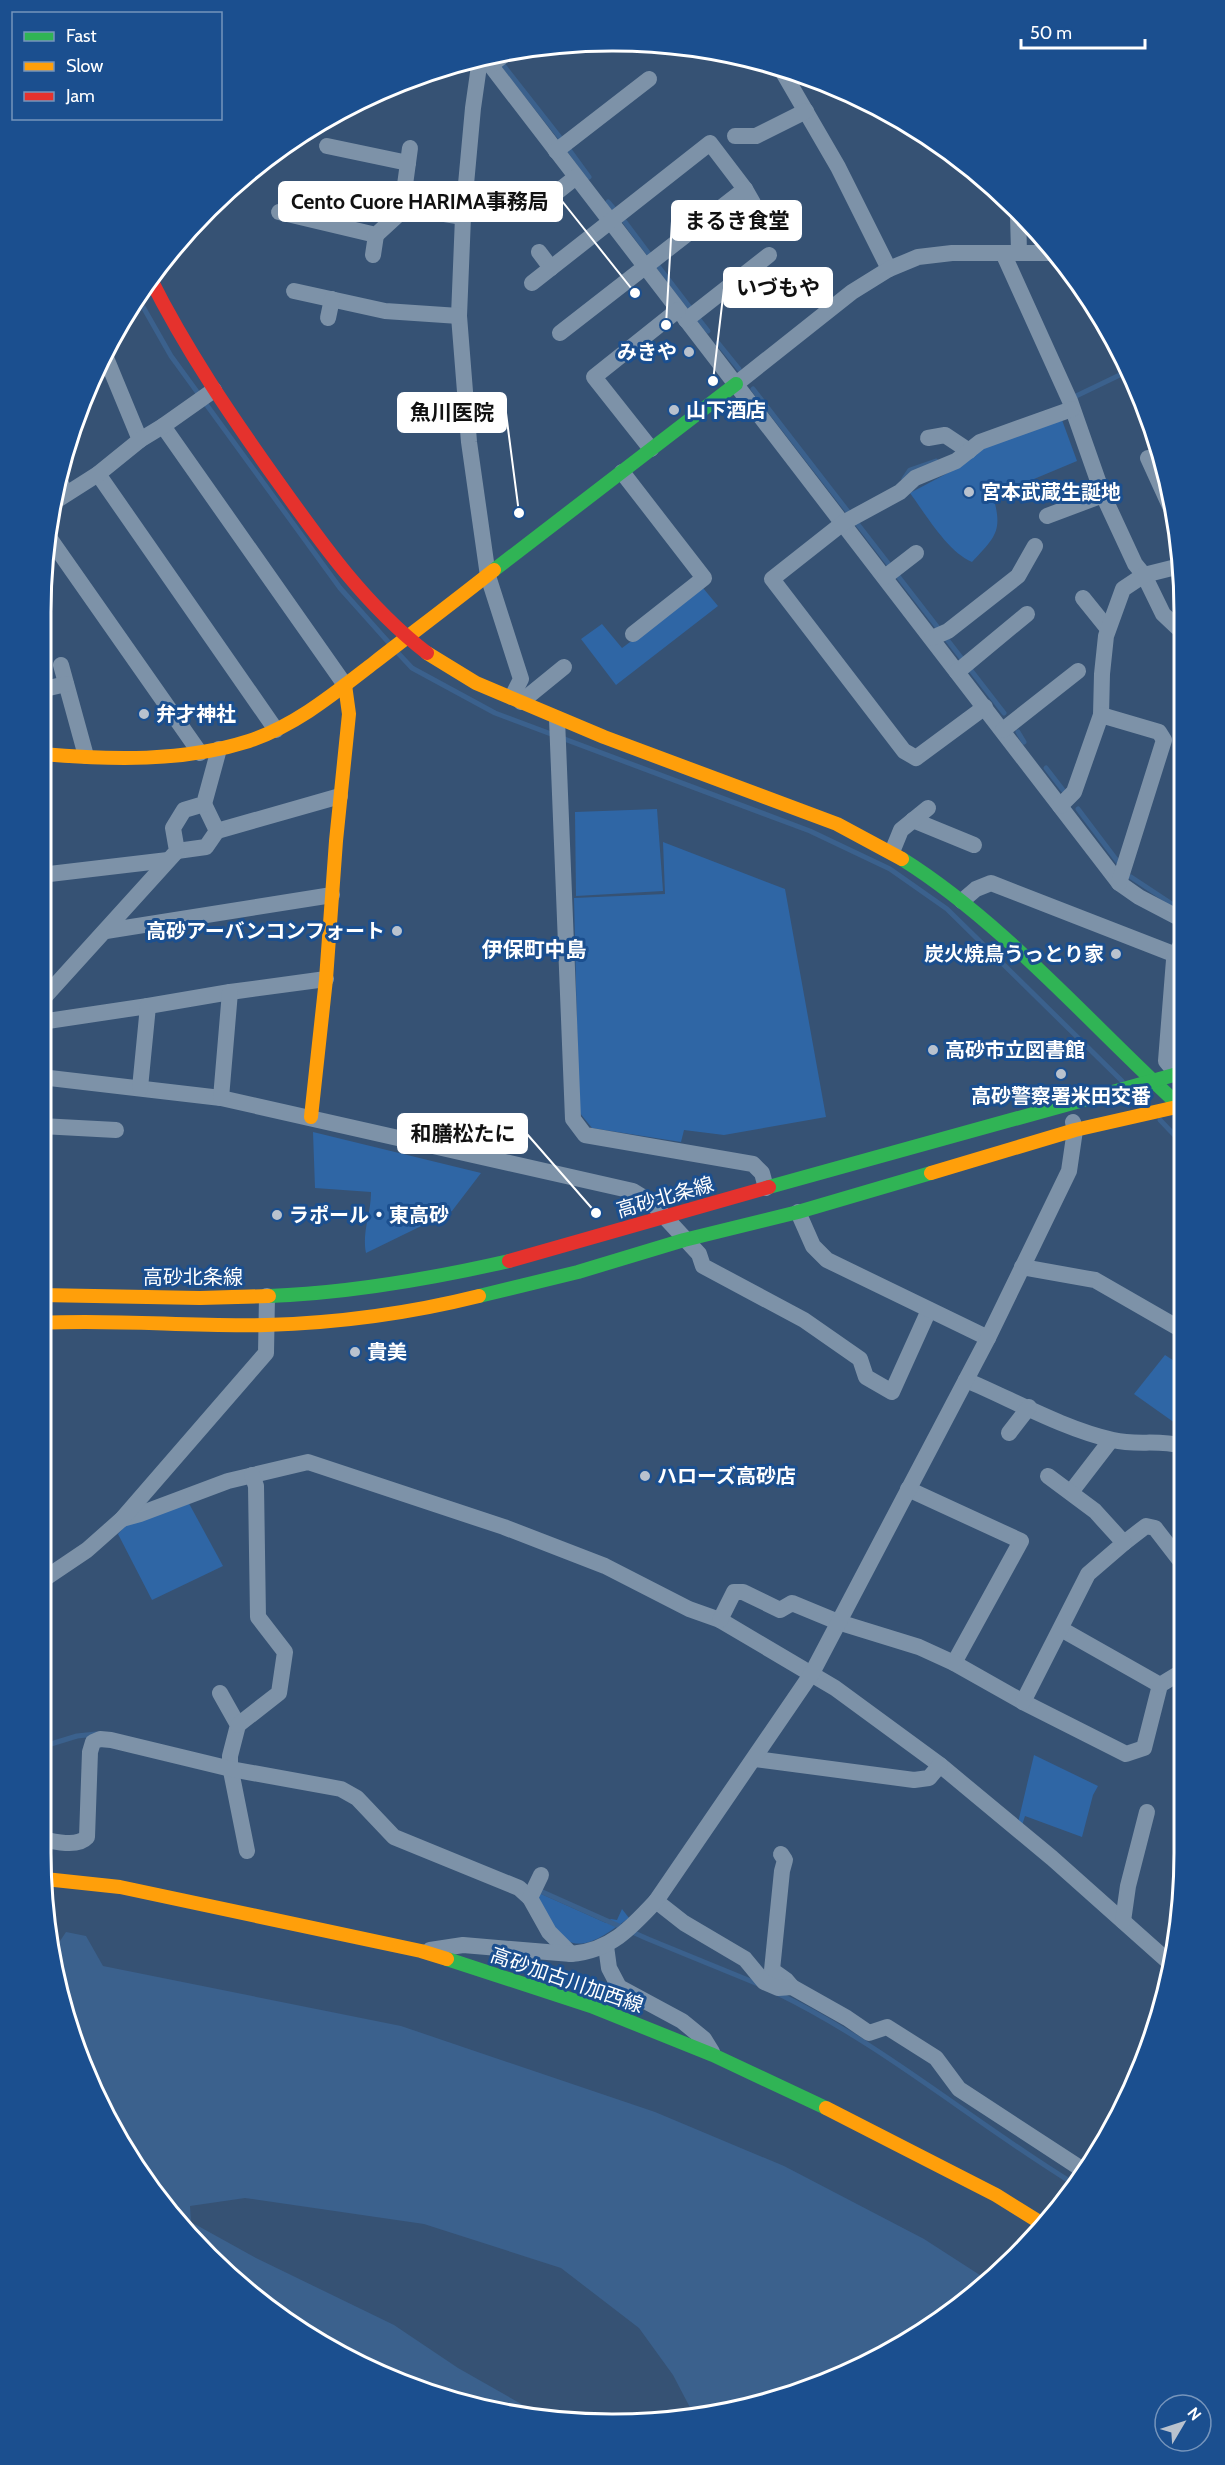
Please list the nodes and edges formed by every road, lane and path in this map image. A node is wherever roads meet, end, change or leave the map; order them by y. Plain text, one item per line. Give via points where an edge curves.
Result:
1 (488, 65) edge
2 (484, 66) edge
3 (787, 79) edge
4 (649, 80) dead end
5 (806, 111) junction
6 (735, 136) dead end
7 (339, 143) dead end
8 (556, 151) junction
9 (576, 177) junction
10 (542, 204) dead end
11 (402, 207) junction
12 (288, 209) dead end
13 (463, 217) junction
14 (611, 221) junction
15 (1017, 222) edge
16 (376, 235) junction
17 (539, 252) dead end
18 (1011, 252) junction
19 (1043, 252) edge
20 (373, 255) dead end
21 (769, 255) dead end
22 (645, 267) junction
23 (551, 268) junction
24 (889, 269) junction
25 (531, 283) dead end
26 (155, 288) edge
27 (294, 291) dead end
28 (332, 299) junction
29 (689, 314) junction
30 (459, 316) junction
31 (328, 318) dead end
32 (560, 333) dead end
33 (109, 365) edge
34 (736, 384) junction
35 (214, 390) junction
36 (1072, 409) junction
37 (163, 426) junction
38 (927, 438) dead end
39 (140, 440) junction
40 (651, 450) junction
41 (969, 451) junction
42 (1148, 458) dead end
43 (622, 472) junction
44 (98, 474) junction
45 (1158, 479) edge
46 (64, 495) edge
47 (1103, 495) junction
48 (1047, 516) dead end
49 (843, 523) junction
50 (55, 546) edge
51 (1035, 546) dead end
52 (916, 553) dead end
53 (1172, 568) edge
54 (1144, 575) junction
55 (488, 576) junction
56 (885, 577) junction
57 (1083, 598) dead end
58 (1027, 614) dead end
59 (1174, 624) edge
60 (1108, 629) junction
61 (633, 634) dead end
62 (940, 635) junction
63 (406, 638) junction
64 (61, 665) dead end
65 (564, 667) dead end
66 (964, 667) junction
67 (1078, 671) dead end
68 (66, 684) junction
69 (345, 685) junction
70 (51, 688) edge
71 (516, 700) junction
72 (985, 707) junction
73 (1101, 715) junction
74 (557, 719) junction
75 (1009, 725) junction
76 (276, 730) junction
77 (219, 749) junction
78 (200, 753) junction
79 (51, 754) edge
80 (86, 756) junction
81 (340, 796) junction
82 (1066, 799) junction
83 (204, 804) junction
84 (928, 808) dead end
85 (913, 820) junction
86 (217, 831) junction
87 (975, 845) dead end
88 (892, 852) junction
89 (173, 856) junction
90 (51, 874) edge
91 (1123, 874) junction
92 (332, 896) junction
93 (962, 901) junction
94 (1174, 915) edge
95 (106, 931) junction
96 (1174, 949) edge
97 (326, 979) junction
98 (1174, 987) edge
99 (51, 990) edge
100 (230, 992) junction
101 (148, 1006) junction
102 (51, 1021) edge
103 (1174, 1069) edge
104 (1174, 1076) edge
105 (51, 1078) edge
106 (1154, 1082) junction
107 (140, 1088) junction
108 (221, 1098) junction
109 (1174, 1100) edge
110 (1068, 1105) junction
111 (1174, 1108) edge
112 (311, 1117) junction
113 (51, 1127) edge
114 (116, 1130) dead end
115 (1075, 1130) junction
116 (766, 1188) junction
117 (798, 1212) junction
118 (663, 1216) junction
119 (684, 1240) junction
120 (1022, 1267) junction
121 (51, 1295) edge
122 (267, 1296) junction
123 (929, 1310) junction
124 (51, 1322) edge
125 (266, 1325) junction
126 (1174, 1325) edge
127 (988, 1338) junction
128 (966, 1380) junction
129 (1029, 1407) junction
130 (1009, 1433) dead end
131 (1111, 1440) junction
132 (1174, 1444) edge
133 (252, 1475) junction
134 (1048, 1476) dead end
135 (908, 1489) junction
136 (1071, 1492) junction
137 (122, 1519) junction
138 (1124, 1543) junction
139 (1174, 1553) edge
140 (51, 1574) edge
141 (720, 1620) junction
142 (838, 1623) junction
143 (1061, 1629) junction
144 (954, 1663) junction
145 (812, 1673) junction
146 (1174, 1676) edge
147 (1160, 1685) junction
148 (220, 1693) dead end
149 (1023, 1702) junction
150 (238, 1725) junction
151 (755, 1759) junction
152 (231, 1764) junction
153 (940, 1765) junction
154 (1147, 1812) dead end
155 (51, 1840) edge
156 (247, 1851) dead end
157 (781, 1854) dead end
158 (52, 1880) edge
159 (656, 1901) junction
160 (1123, 1921) junction
161 (606, 1946) junction
162 (421, 1952) junction
163 (571, 1954) junction
164 (1164, 1958) edge
165 (745, 1959) junction
166 (772, 1970) junction
167 (792, 1987) junction
168 (713, 2055) junction
169 (1077, 2167) edge
170 (1037, 2221) edge

1 - 8 street
2 - 13 street via 473,108
3 - 5 street
4 - 8 street
5 - 6 street via 756,136
5 - 24 street
7 - 11 street via 409,156
8 - 9 street
9 - 10 street
9 - 14 street
11 - 13 street
11 - 16 street via 401,213
12 - 16 street
13 - 30 street
14 - 22 street
14 - 22 street via 710,143 749,196
14 - 23 street
15 - 18 street
16 - 20 street
17 - 23 street
18 - 19 street
18 - 24 street via 918,257
18 - 36 street
21 - 29 street
22 - 29 street
22 - 32 street via 587,319
23 - 25 street
24 - 34 street via 852,292
26 - 35 main road
27 - 28 street
28 - 30 street via 385,311
28 - 31 street
29 - 34 street
29 - 40 street via 594,377
30 - 55 street via 469,442
33 - 39 street
34 - 40 main road
34 - 49 street
35 - 37 street
35 - 63 main road via 326,549
36 - 41 street via 980,442
36 - 47 street
37 - 39 street
37 - 69 street
38 - 41 street via 945,435
39 - 44 street
40 - 43 main road
41 - 49 street via 956,461 915,478 900,492
42 - 45 street
43 - 55 main road
43 - 61 street via 704,578
44 - 46 street
44 - 76 street
47 - 48 street
47 - 54 street
49 - 56 street
49 - 72 street via 772,579 897,742 916,758
50 - 78 street
51 - 62 street via 1018,576
52 - 56 street
53 - 54 street
54 - 59 street via 1163,614
54 - 60 street via 1123,589
55 - 63 main road
55 - 71 street via 521,679
56 - 62 street
57 - 60 street
58 - 66 street
60 - 73 street
62 - 66 street
63 - 69 main road
63 - 71 main road via 467,679
64 - 68 street
65 - 71 street
66 - 72 street
67 - 75 street
68 - 70 street
68 - 80 street
69 - 76 main road
69 - 81 main road via 349,714
71 - 74 main road
72 - 75 street
73 - 82 street
73 - 91 street via 1159,732 1164,740
74 - 88 main road via 833,823
74 - 116 street via 573,1119 585,1135 753,1164 762,1173
75 - 82 street
76 - 77 main road
77 - 78 main road
77 - 83 street
78 - 80 main road
79 - 80 main road
81 - 86 street
81 - 92 main road
82 - 91 street
83 - 86 street
83 - 89 street via 184,810 173,828
84 - 85 street
85 - 87 street
85 - 88 street via 901,830
86 - 89 street via 206,848
88 - 93 main road
89 - 90 street
89 - 95 street
91 - 94 street via 1139,897
92 - 95 street
92 - 97 main road
93 - 96 street via 991,883
93 - 106 main road
95 - 99 street
97 - 100 street
97 - 112 main road
98 - 103 street via 1166,1061
100 - 101 street
100 - 108 street
101 - 102 street
101 - 107 street
104 - 106 main road, 高砂北条線
105 - 107 street
106 - 109 main road
106 - 110 main road, 高砂北条線
107 - 108 street
108 - 112 street
110 - 115 street
110 - 116 main road, 高砂北条線
111 - 115 main road
112 - 118 street via 633,1191 651,1202
113 - 114 street
115 - 117 main road
115 - 120 street via 1069,1171
116 - 118 main road, 高砂北条線
117 - 119 main road
117 - 123 street via 813,1246 827,1260
118 - 119 street
118 - 122 main road, 高砂北条線 via 597,1238 434,1276 358,1289
119 - 123 street via 699,1254 702,1266 804,1320 860,1359 866,1377 892,1392
119 - 125 main road via 457,1302 359,1317
120 - 126 street via 1095,1280
120 - 127 street
121 - 122 main road, 高砂北条線
122 - 125 street
123 - 127 street
124 - 125 main road
125 - 137 street via 266,1353
127 - 128 street
128 - 129 street
128 - 135 street
129 - 130 street
129 - 131 street
131 - 132 street
131 - 136 street
133 - 137 street
133 - 141 street via 309,1462 319,1465 504,1527 605,1566 689,1609
133 - 150 street via 256,1486 258,1617 285,1652 279,1693
134 - 136 street
135 - 142 street
135 - 144 street via 1021,1541
136 - 138 street
137 - 140 street
138 - 139 street via 1146,1526 1155,1528
138 - 143 street via 1088,1574
141 - 142 street via 734,1592 743,1592 780,1610 792,1603
141 - 145 street
142 - 144 street via 919,1647
142 - 145 street
143 - 147 street
143 - 149 street
144 - 149 street
145 - 151 street
145 - 153 street
146 - 147 street
147 - 149 street via 1144,1748 1125,1754
148 - 150 street
150 - 152 street
151 - 153 street via 914,1780 929,1778
151 - 159 street
152 - 155 street via 100,1739 93,1742 90,1752 87,1837 76,1843
152 - 156 street
152 - 163 street via 341,1789 357,1798 394,1837 519,1888 536,1887 549,1932
153 - 160 street
154 - 160 street
157 - 166 street via 785,1860
158 - 162 main road, 高砂加古川加西線 via 120,1887
159 - 161 street
159 - 165 street via 684,1923
160 - 164 street
161 - 163 street via 589,1953
161 - 168 street via 609,1968 619,1987 682,2021 704,2039
162 - 163 street via 463,1945
162 - 168 main road, 高砂加古川加西線 via 591,2006
165 - 166 street
165 - 167 street via 764,1982 778,1988
166 - 167 street
167 - 169 street via 869,2033 887,2027 936,2058 959,2089
168 - 170 main road, 高砂加古川加西線 via 813,2101

